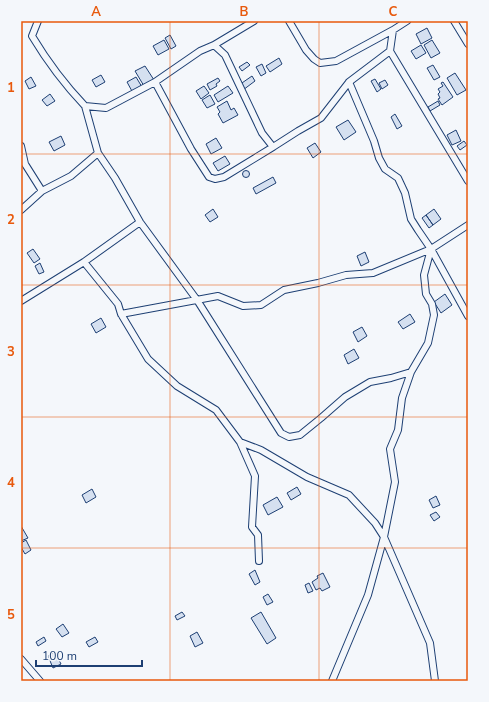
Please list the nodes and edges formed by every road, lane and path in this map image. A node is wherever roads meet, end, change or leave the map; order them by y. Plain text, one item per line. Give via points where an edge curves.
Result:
1 (38, 21) edge
2 (254, 21) edge
3 (289, 21) edge
4 (407, 21) edge
5 (454, 21) edge
6 (393, 30) junction
7 (468, 44) edge
8 (214, 45) junction
9 (390, 51) junction
10 (155, 82) junction
11 (349, 82) junction
12 (86, 106) junction
13 (21, 146) edge
14 (273, 147) junction
15 (98, 153) junction
16 (468, 181) edge
17 (42, 191) junction
18 (21, 210) edge
19 (140, 222) junction
20 (468, 225) edge
21 (431, 249) junction
22 (84, 262) junction
23 (21, 292) edge
24 (24, 300) edge
25 (197, 300) junction
26 (121, 314) junction
27 (468, 316) edge
28 (411, 372) junction
29 (240, 442) junction
30 (384, 537) junction
31 (259, 561) dead end
32 (21, 659) edge
33 (40, 681) edge
34 (332, 681) edge
35 (435, 681) edge

1 - 12 street via 32,36 69,88
2 - 8 street
3 - 6 street via 306,50 320,63 336,61
4 - 6 street
5 - 7 street
6 - 9 street
8 - 10 street via 200,51
8 - 14 street via 225,55 262,133
9 - 11 street
9 - 16 street
10 - 12 street via 106,108
10 - 14 street via 209,177 215,180 224,176
11 - 14 street via 321,118
11 - 21 street via 379,158 385,169 398,178 405,193 411,219
12 - 15 street
13 - 17 street via 25,164
15 - 17 street via 71,176
15 - 19 street
17 - 18 street
19 - 22 street
19 - 25 street
20 - 21 street
21 - 25 street via 373,273 346,275 284,290 261,305 243,306 218,296
21 - 27 street
21 - 28 street via 424,275 426,294 432,304 434,315 428,343
22 - 24 street
22 - 26 street via 118,304
23 - 24 street
25 - 26 street
25 - 28 street via 281,433 289,437 300,435 345,397 370,382
26 - 29 street via 148,359 177,386 216,410
28 - 30 street via 402,398 398,430 390,449 395,482
29 - 30 street via 349,495 375,523
29 - 31 street via 255,476 252,527 258,535
30 - 34 street via 368,595
30 - 35 street via 430,643
32 - 33 street

